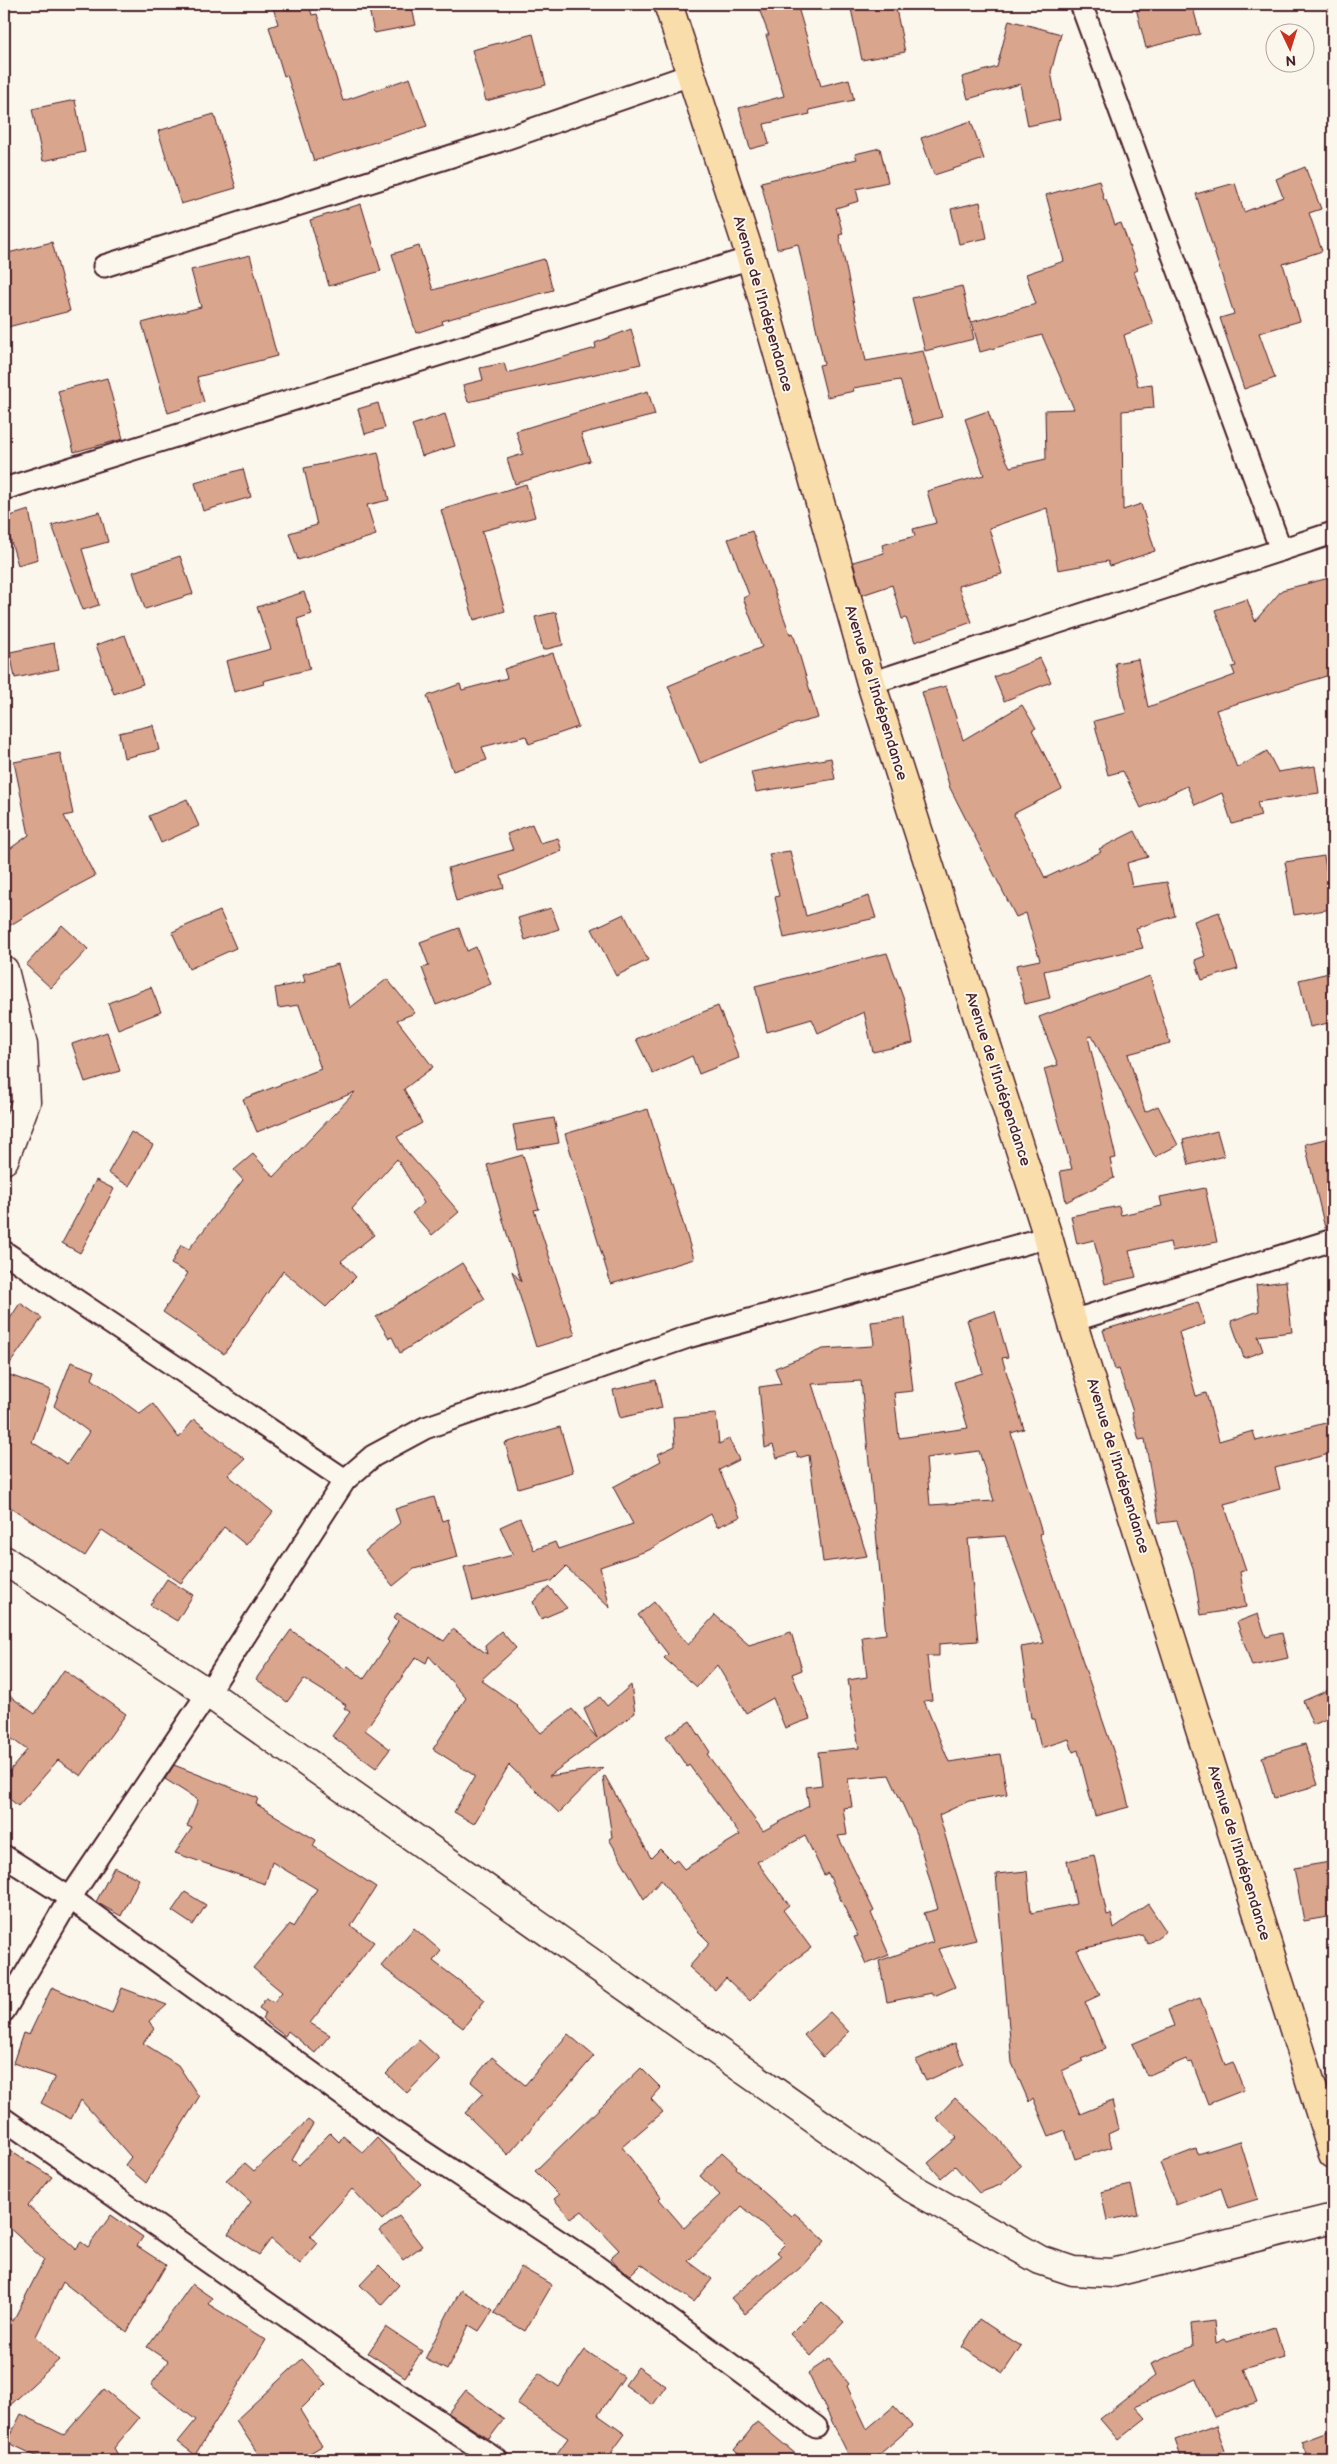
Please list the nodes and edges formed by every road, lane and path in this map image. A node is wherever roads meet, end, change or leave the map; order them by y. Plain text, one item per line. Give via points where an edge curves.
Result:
1 (668, 4) edge
2 (1081, 4) edge
3 (690, 74) junction
4 (751, 258) junction
5 (104, 266) dead end
6 (4, 489) edge
7 (1333, 533) edge
8 (1281, 550) junction
9 (871, 683) junction
10 (4, 970) edge
11 (4, 1160) edge
12 (1048, 1236) junction
13 (1333, 1240) edge
14 (4, 1252) edge
15 (1072, 1321) junction
16 (345, 1480) junction
17 (4, 1560) edge
18 (208, 1693) junction
19 (4, 1856) edge
20 (70, 1898) junction
21 (4, 2010) edge
22 (4, 2119) edge
23 (1333, 2154) edge
24 (1333, 2218) edge
25 (816, 2427) dead end
26 (497, 2460) edge

1 - 3 main road, Avenue de l'Indépendance
2 - 8 street
3 - 4 main road, Avenue de l'Indépendance
3 - 5 street via 499,141
4 - 6 street
4 - 9 main road, Avenue de l'Indépendance
7 - 8 street
8 - 9 street
9 - 12 main road, Avenue de l'Indépendance
10 - 11 street via 23,1045 26,1102
12 - 15 main road, Avenue de l'Indépendance
12 - 16 street via 688,1337 426,1428 373,1456
13 - 15 street
14 - 16 street
15 - 23 main road, Avenue de l'Indépendance
16 - 18 street
17 - 18 street
18 - 20 street
18 - 24 street via 912,2188 1040,2260 1073,2271 1112,2273
19 - 20 street
20 - 21 street
20 - 25 street via 395,2133 592,2263
22 - 26 street

